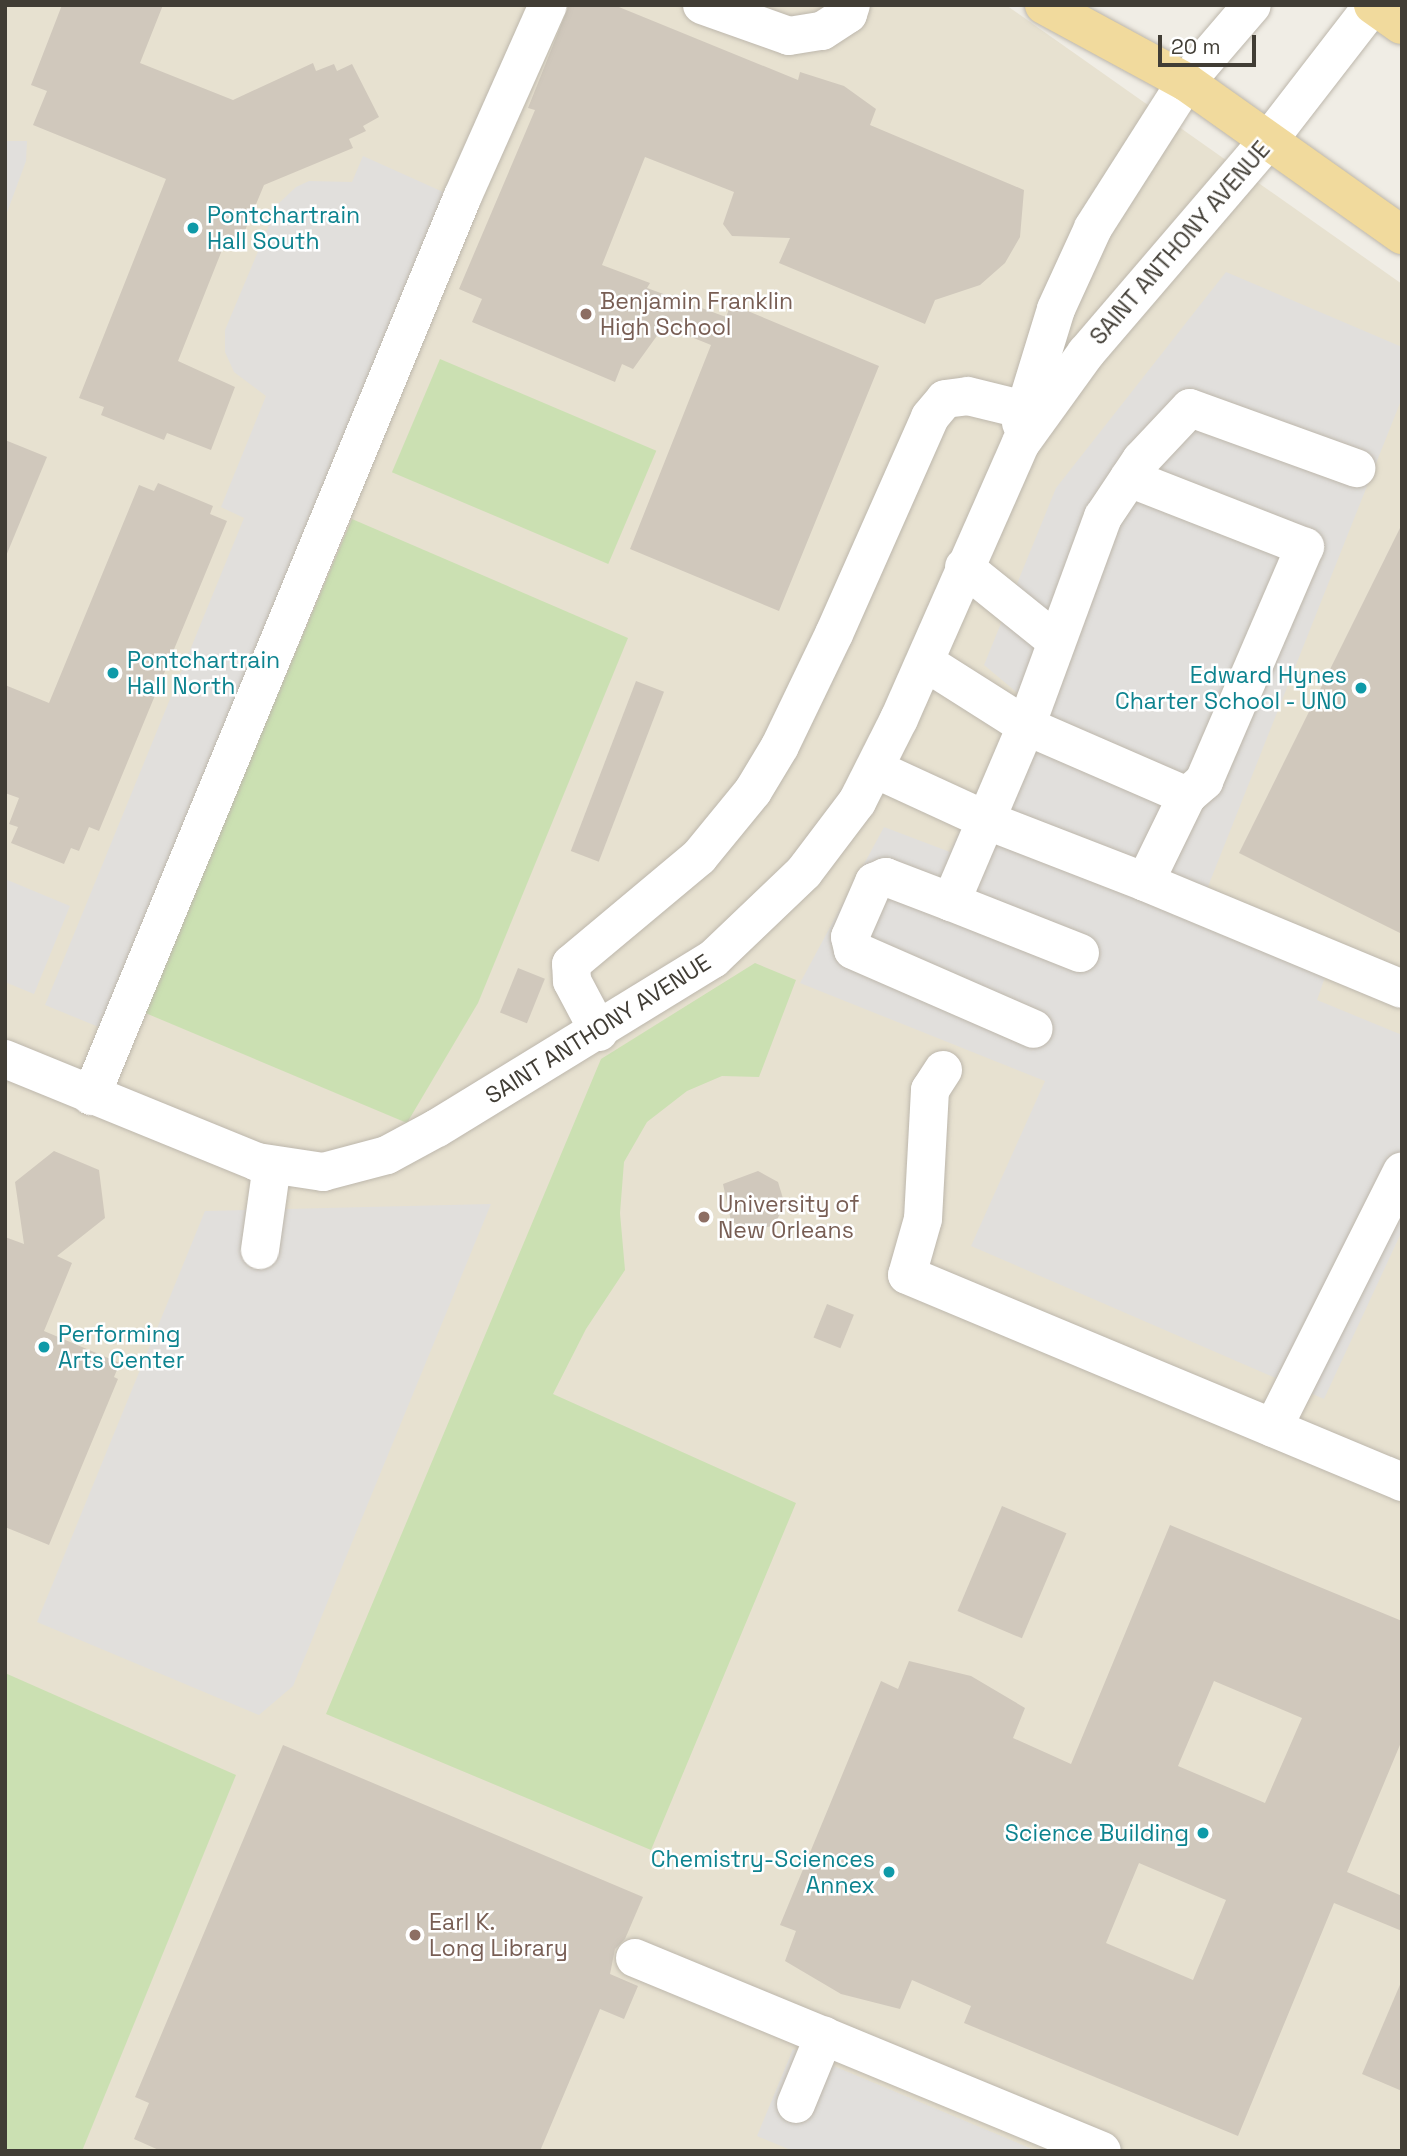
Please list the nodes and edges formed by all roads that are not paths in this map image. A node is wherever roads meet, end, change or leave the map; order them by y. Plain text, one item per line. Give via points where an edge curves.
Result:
1 (548, 5) edge
2 (702, 5) edge
3 (851, 5) edge
4 (1044, 5) edge
5 (1252, 5) edge
6 (1373, 5) edge
7 (1402, 25) edge
8 (1186, 82) junction
9 (1268, 141) junction
10 (1402, 235) edge
11 (1026, 410) junction
12 (1356, 468) dead end
13 (1129, 478) junction
14 (999, 488) junction
15 (964, 567) junction
16 (1056, 640) junction
17 (925, 662) junction
18 (1026, 726) junction
19 (874, 769) junction
20 (1187, 796) junction
21 (988, 821) junction
22 (1145, 881) junction
23 (951, 902) junction
24 (1080, 953) dead end
25 (1402, 989) edge
26 (1034, 1029) dead end
27 (599, 1032) junction
28 (5, 1059) edge
29 (943, 1070) dead end
30 (91, 1096) junction
31 (272, 1165) junction
32 (1402, 1172) edge
33 (260, 1251) dead end
34 (1273, 1428) junction
35 (1402, 1482) edge
36 (635, 1958) dead end
37 (824, 2036) junction
38 (796, 2104) dead end
39 (1102, 2151) edge

1 - 30 street via 462,198
2 - 3 street via 789,36 822,31 848,14
4 - 8 main road
5 - 8 street, SAINT ANTHONY AVENUE
6 - 7 main road
6 - 9 street, SAINT ANTHONY AVENUE
8 - 9 main road
8 - 11 street, SAINT ANTHONY AVENUE via 1093,228 1056,309
9 - 10 main road
9 - 14 street, SAINT ANTHONY AVENUE via 1086,353 1021,443
11 - 14 street, SAINT ANTHONY AVENUE
11 - 27 street via 968,396 945,399 930,417 834,634 780,746 753,790 699,857 571,964 572,981
12 - 13 street via 1190,408
13 - 16 street via 1103,517
13 - 20 street via 1305,547 1204,782
14 - 15 street, SAINT ANTHONY AVENUE
15 - 16 street
15 - 17 street, SAINT ANTHONY AVENUE
16 - 18 street
17 - 18 street
17 - 19 street, SAINT ANTHONY AVENUE
18 - 20 street
18 - 21 street
19 - 21 street
19 - 27 street, SAINT ANTHONY AVENUE via 832,840 773,905 713,959
20 - 22 street
21 - 22 street
21 - 23 street
22 - 25 street
23 - 24 street
23 - 26 street via 887,877 874,882 850,937 853,950
27 - 31 street, SAINT ANTHONY AVENUE via 387,1155 323,1172
28 - 30 street, SAINT ANTHONY AVENUE via 45,1064
29 - 34 street via 930,1090 923,1219 907,1275
30 - 31 street, SAINT ANTHONY AVENUE
31 - 33 street
32 - 34 street via 1335,1313
34 - 35 street
36 - 37 street
37 - 38 street
37 - 39 street

